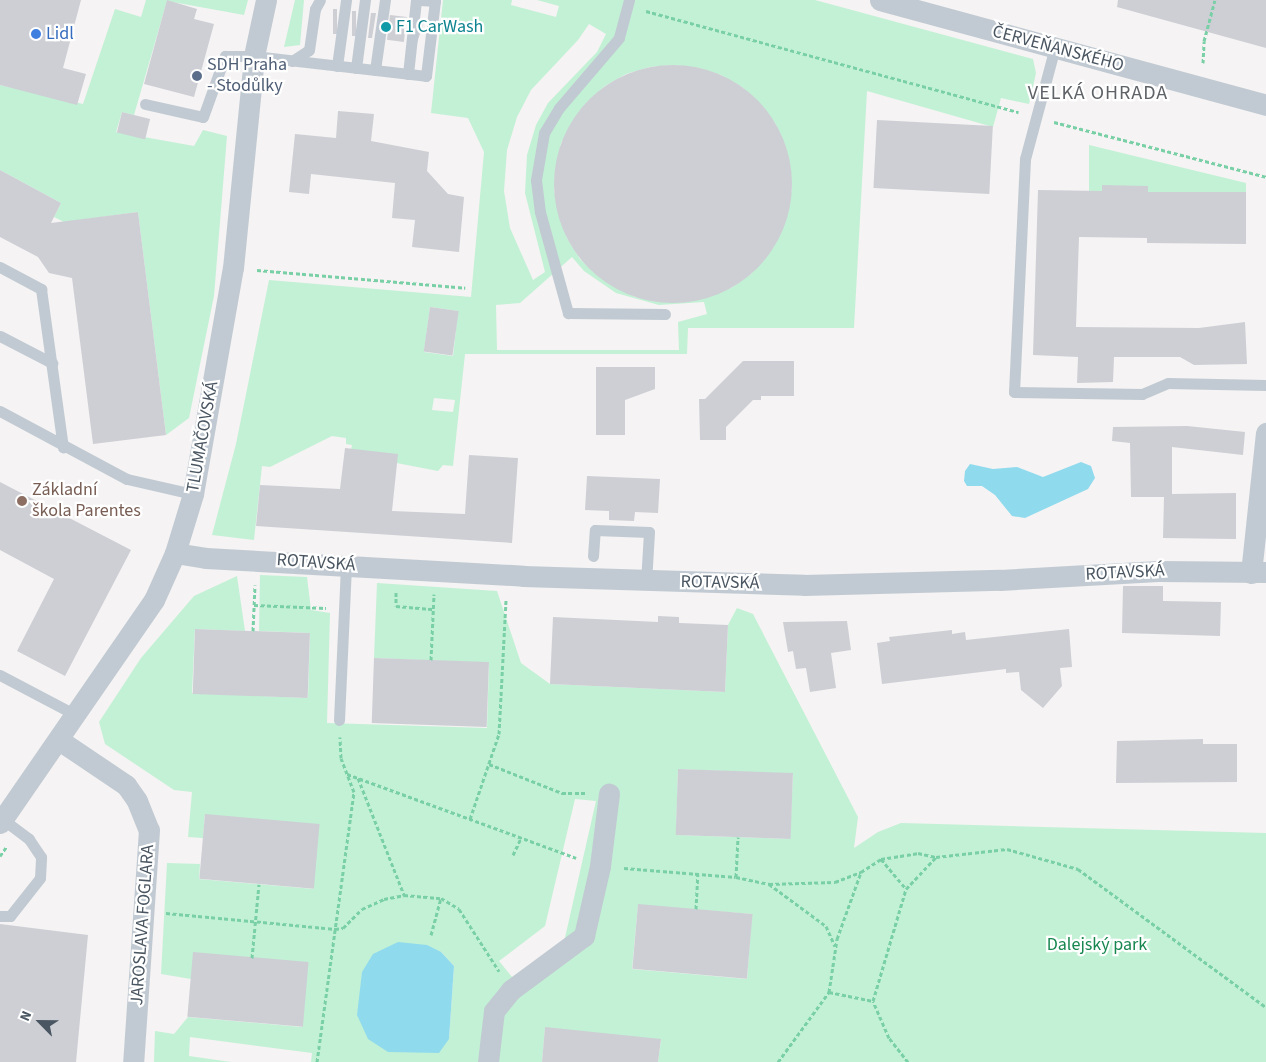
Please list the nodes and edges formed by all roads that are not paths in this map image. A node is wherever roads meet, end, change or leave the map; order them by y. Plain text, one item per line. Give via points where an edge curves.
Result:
1 (266, 0) edge
2 (320, 0) edge
3 (346, 0) edge
4 (365, 0) edge
5 (385, 0) edge
6 (416, 0) edge
7 (420, 0) edge
8 (629, 0) edge
9 (880, 0) edge
10 (1055, 47) junction
11 (254, 56) junction
12 (292, 61) junction
13 (338, 66) junction
14 (356, 68) junction
15 (376, 70) junction
16 (408, 74) junction
17 (145, 104) dead end
18 (1266, 105) edge
19 (0, 267) edge
20 (665, 314) dead end
21 (0, 336) edge
22 (52, 363) junction
23 (1266, 385) edge
24 (0, 411) edge
25 (1266, 433) edge
26 (62, 447) junction
27 (193, 494) junction
28 (175, 554) junction
29 (593, 556) dead end
30 (346, 566) junction
31 (1258, 572) edge
32 (646, 582) junction
33 (0, 675) edge
34 (76, 715) junction
35 (339, 720) road end
36 (58, 740) junction
37 (609, 794) road end
38 (1, 821) edge
39 (0, 916) edge
40 (134, 1062) edge
41 (488, 1062) edge

1 - 11 street, TLUMAČOVSKÁ
2 - 12 lane via 315,9 309,50
3 - 13 lane
4 - 14 lane
5 - 15 lane
6 - 16 lane
7 - 16 lane via 435,2 426,76
8 - 20 lane via 619,38 559,108 544,134 536,180 540,212 568,313
9 - 10 street, ČERVEŇANSKÉHO
10 - 18 street, ČERVEŇANSKÉHO
10 - 23 lane via 1025,159 1014,392 1142,394 1168,383
11 - 12 lane
11 - 17 lane via 225,56 203,118
11 - 27 street, TLUMAČOVSKÁ via 233,268
12 - 13 lane
13 - 14 lane
14 - 15 lane
15 - 16 lane
19 - 22 lane via 41,288
21 - 22 lane
22 - 26 lane
24 - 26 lane
25 - 31 street
26 - 27 lane via 127,479
27 - 28 street, TLUMAČOVSKÁ
28 - 30 street, ROTAVSKÁ
28 - 34 street, TLUMAČOVSKÁ via 154,600
29 - 32 lane via 595,530 650,532
30 - 32 street, ROTAVSKÁ
30 - 35 lane
31 - 32 street, ROTAVSKÁ via 1158,570 1000,580 804,585
33 - 34 lane
34 - 36 street, TLUMAČOVSKÁ
36 - 38 street, TLUMAČOVSKÁ
36 - 40 street, JAROSLAVA FOGLARA via 126,785 138,801 150,842
37 - 41 street via 600,866 584,936 511,990 494,1011
38 - 39 lane via 29,839 41,857 40,878 10,916

